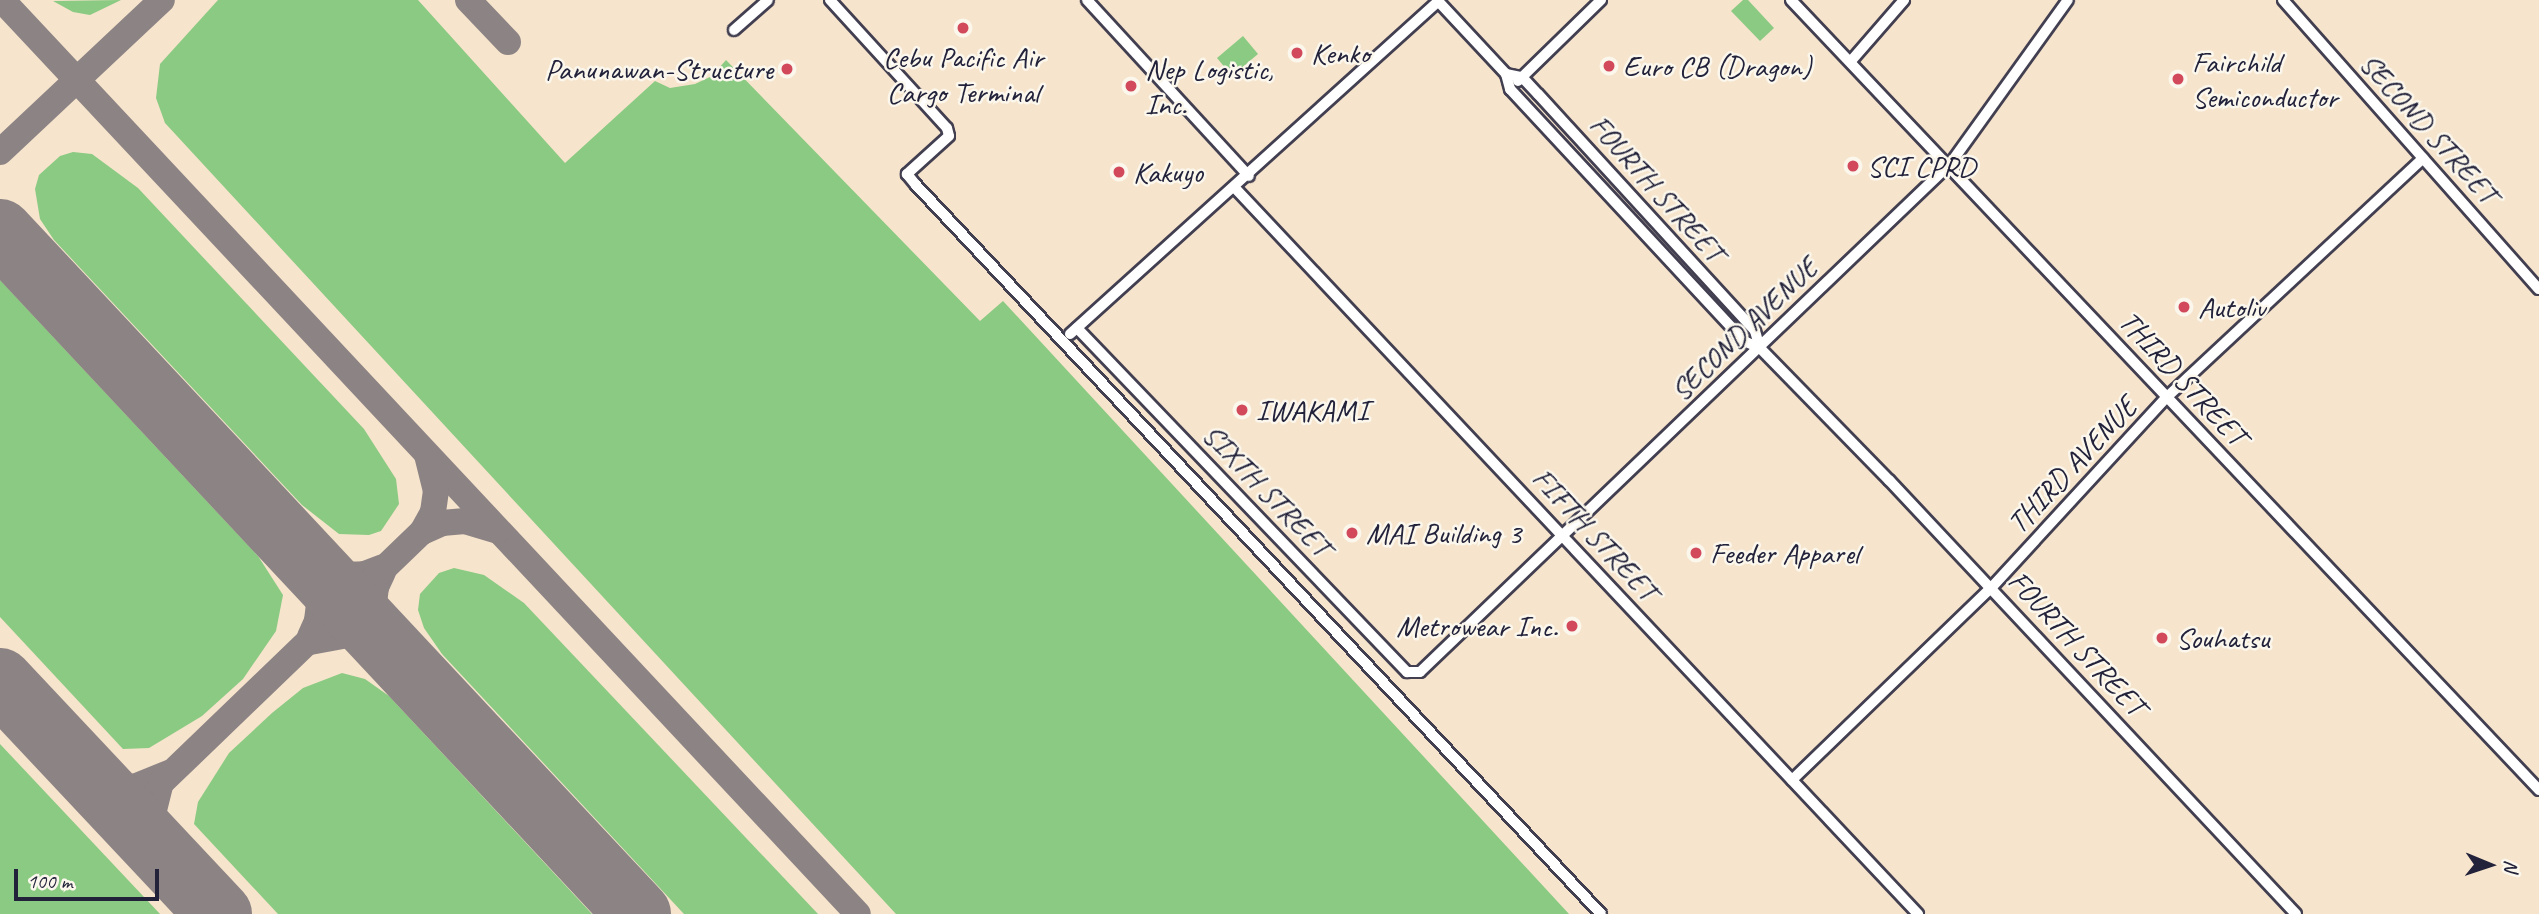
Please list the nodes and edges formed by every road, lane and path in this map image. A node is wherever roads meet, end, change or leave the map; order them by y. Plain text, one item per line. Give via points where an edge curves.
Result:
1 (768, 0) edge
2 (830, 0) edge
3 (1087, 0) edge
4 (1601, 0) edge
5 (1791, 0) edge
6 (1904, 0) edge
7 (2068, 0) edge
8 (2283, 0) edge
9 (1438, 1) edge
10 (734, 30) dead end
11 (1851, 61) junction
12 (1506, 74) junction
13 (1522, 78) junction
14 (1510, 89) junction
15 (1538, 94) junction
16 (1526, 105) junction
17 (1589, 150) junction
18 (2423, 158) junction
19 (1577, 161) junction
20 (1950, 164) junction
21 (1249, 176) junction
22 (1235, 188) junction
23 (1634, 199) junction
24 (1623, 210) junction
25 (1675, 243) junction
26 (1664, 255) junction
27 (2539, 289) edge
28 (1760, 348) junction
29 (2167, 397) junction
30 (1564, 536) junction
31 (1992, 587) junction
32 (1425, 668) joint
33 (1792, 779) junction
34 (2539, 790) edge
35 (1601, 914) edge
36 (1918, 914) edge
37 (2296, 914) edge

1 - 10 street
2 - 35 street via 947,128 949,136 907,174 916,185
3 - 21 street
4 - 13 street
5 - 11 street, THIRD STREET
6 - 11 street
7 - 20 street, SECOND AVENUE
8 - 18 street, SECOND STREET
9 - 12 street
9 - 21 street
11 - 20 street, THIRD STREET
12 - 13 street
12 - 14 street
13 - 14 street
13 - 15 street, FOURTH STREET
14 - 16 street, FOURTH STREET
15 - 16 street
15 - 17 street, FOURTH STREET
16 - 19 street, FOURTH STREET
17 - 19 street
17 - 23 street, FOURTH STREET
18 - 27 street, SECOND STREET
18 - 29 street, THIRD AVENUE
19 - 24 street, FOURTH STREET
20 - 28 street, SECOND AVENUE
20 - 29 street, THIRD STREET
21 - 22 street
22 - 30 street, FIFTH STREET
22 - 32 street, SIXTH STREET via 1074,331 1407,672
23 - 24 street
23 - 25 street, FOURTH STREET
24 - 26 street, FOURTH STREET
25 - 26 street
25 - 28 street, FOURTH STREET via 1755,331
26 - 28 street, FOURTH STREET via 1744,341
28 - 30 street, SECOND AVENUE
28 - 31 street, FOURTH STREET
29 - 31 street, THIRD AVENUE
29 - 34 street, THIRD STREET
30 - 32 street, SECOND AVENUE
30 - 33 street, FIFTH STREET
31 - 33 street, THIRD AVENUE
31 - 37 street, FOURTH STREET
33 - 36 street, FIFTH STREET

